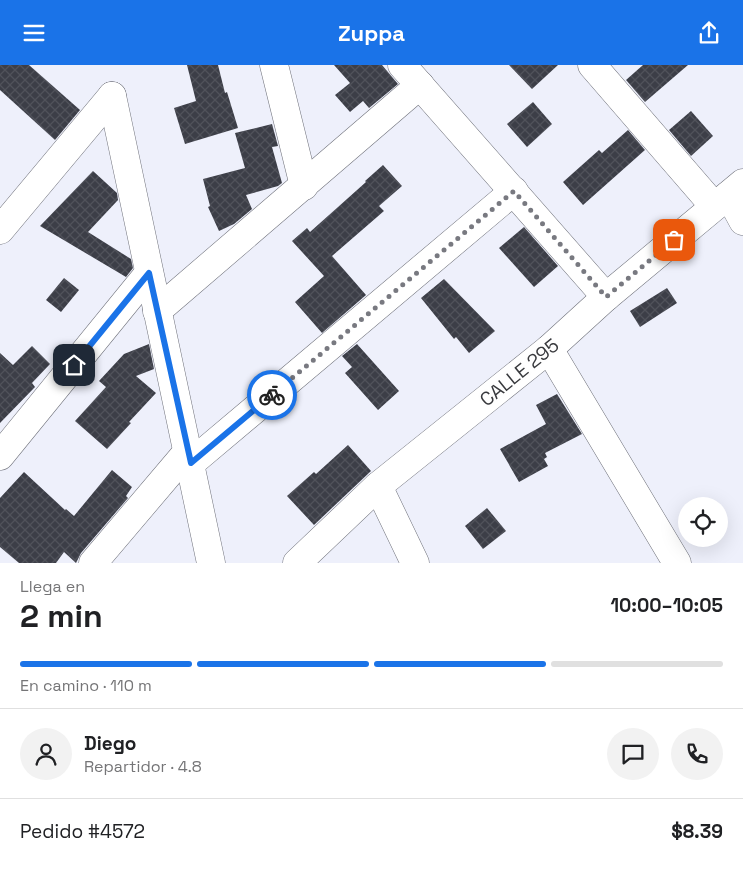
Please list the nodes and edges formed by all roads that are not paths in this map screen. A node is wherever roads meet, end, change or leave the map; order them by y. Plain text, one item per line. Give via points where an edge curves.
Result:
1 (274, 65) edge
2 (402, 65) edge
3 (592, 65) edge
4 (420, 85) junction
5 (304, 186) junction
6 (514, 191) junction
7 (729, 194) edge
8 (743, 221) edge
9 (0, 230) edge
10 (149, 273) junction
11 (606, 297) junction
12 (157, 311) junction
13 (549, 349) junction
14 (0, 456) edge
15 (189, 457) junction
16 (378, 486) junction
17 (93, 563) edge
18 (211, 563) edge
19 (297, 563) edge
20 (415, 563) edge
21 (677, 563) edge

1 - 5 street
2 - 4 street
3 - 7 street
4 - 5 street
4 - 6 street
5 - 12 street
6 - 11 street
6 - 15 street
7 - 8 street
7 - 11 street, CALLE 295
9 - 10 street via 112,96
10 - 12 street
10 - 14 street
11 - 13 street, CALLE 295
12 - 15 street
13 - 16 street, CALLE 295
13 - 21 street
15 - 17 street
15 - 18 street
16 - 19 street, CALLE 295
16 - 20 street

